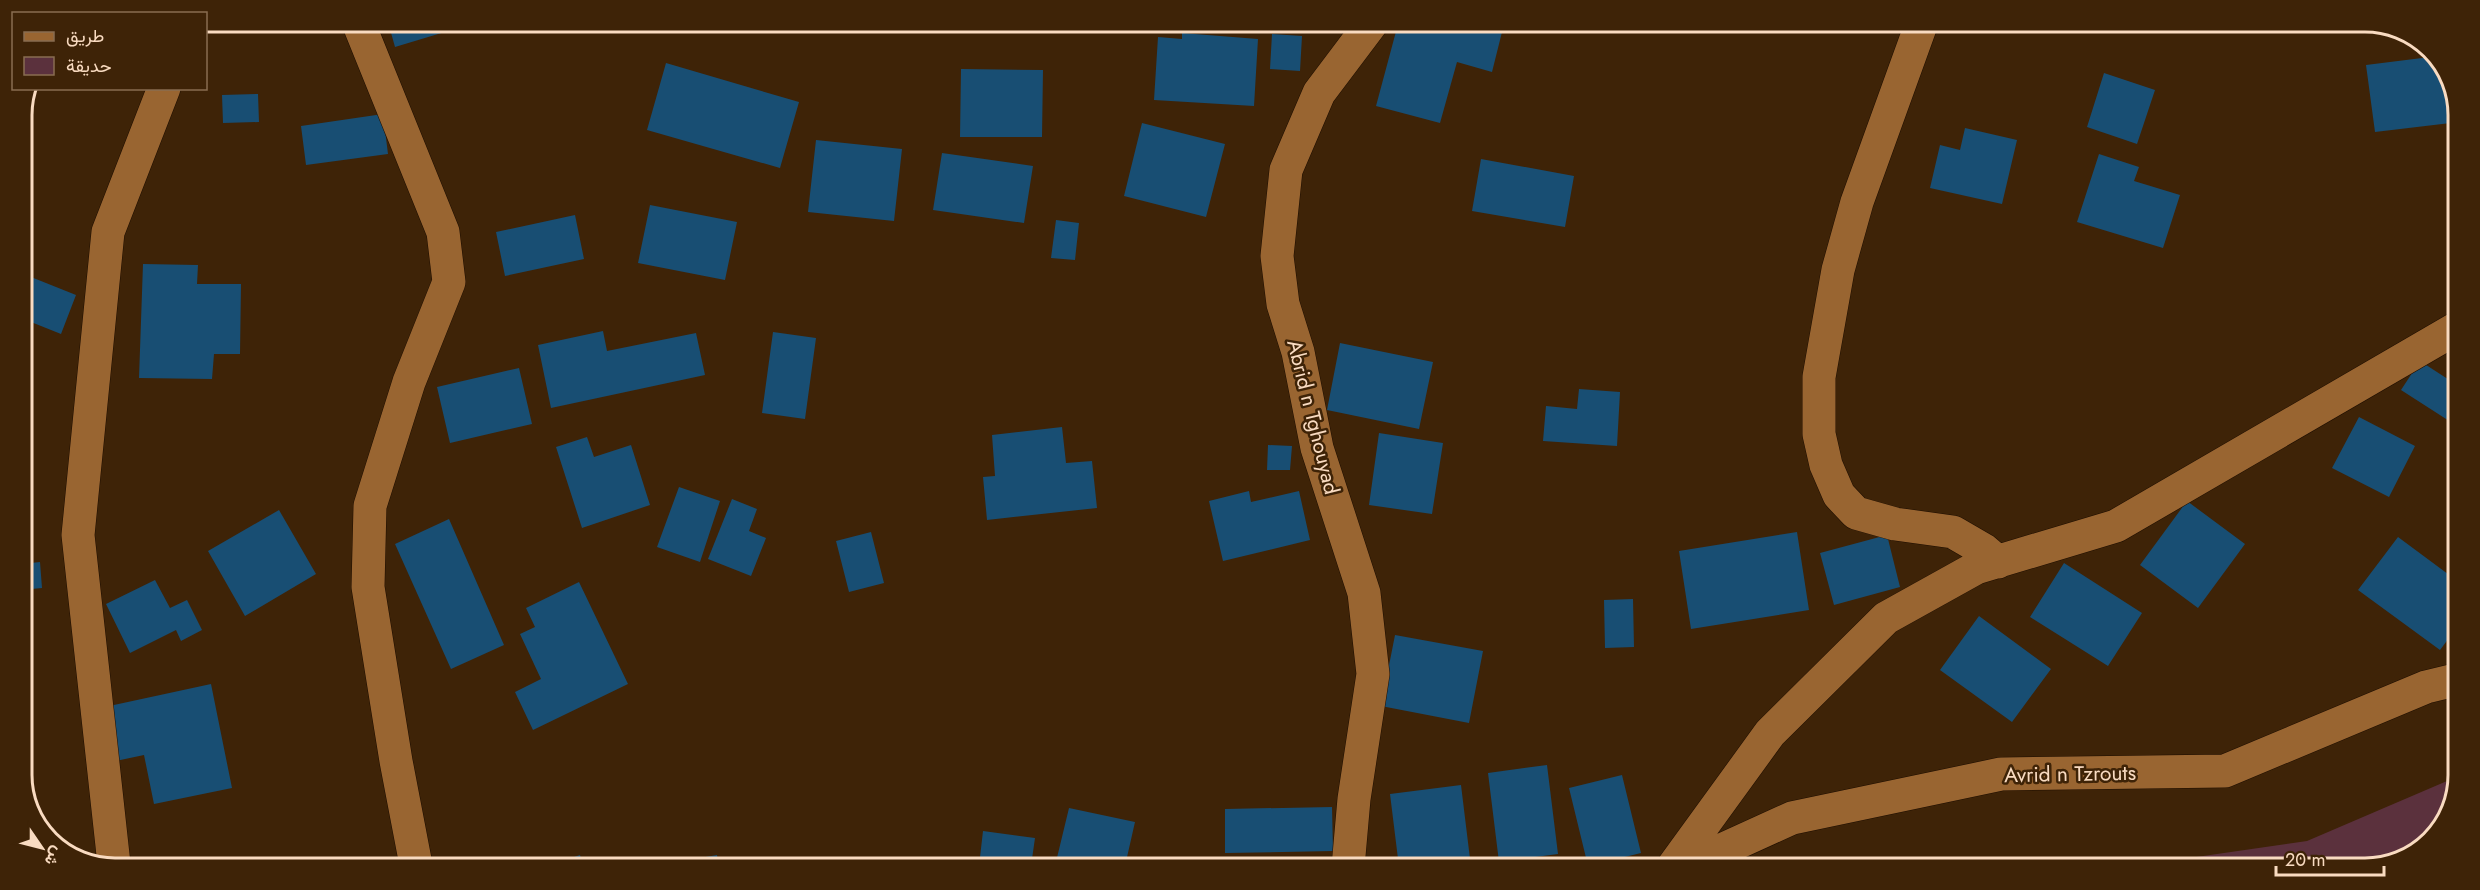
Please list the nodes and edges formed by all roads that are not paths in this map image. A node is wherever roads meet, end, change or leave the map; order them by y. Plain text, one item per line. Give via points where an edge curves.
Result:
1 (362, 31) edge
2 (1366, 31) edge
3 (1919, 31) edge
4 (163, 90) edge
5 (2448, 333) edge
6 (1998, 562) junction
7 (2448, 682) edge
8 (113, 858) edge
9 (416, 858) edge
10 (1349, 858) edge
11 (1679, 858) edge
12 (1704, 858) edge

1 - 9 street via 443,232 449,282 409,382 370,506 368,587
2 - 10 street, Abrid n Tghouyad via 1319,93 1286,170 1277,256 1283,304 1298,352 1317,448 1364,592 1373,674
3 - 6 street via 1857,202 1838,270 1819,377 1819,434 1826,465 1839,495 1856,513 1894,524 1953,532
4 - 8 street via 108,232 78,535
5 - 6 street via 2116,526
6 - 11 street via 1976,568 1886,618 1770,733
7 - 12 street, Avrid n Tzrouts via 2426,687 2225,771 2001,774 1792,818

